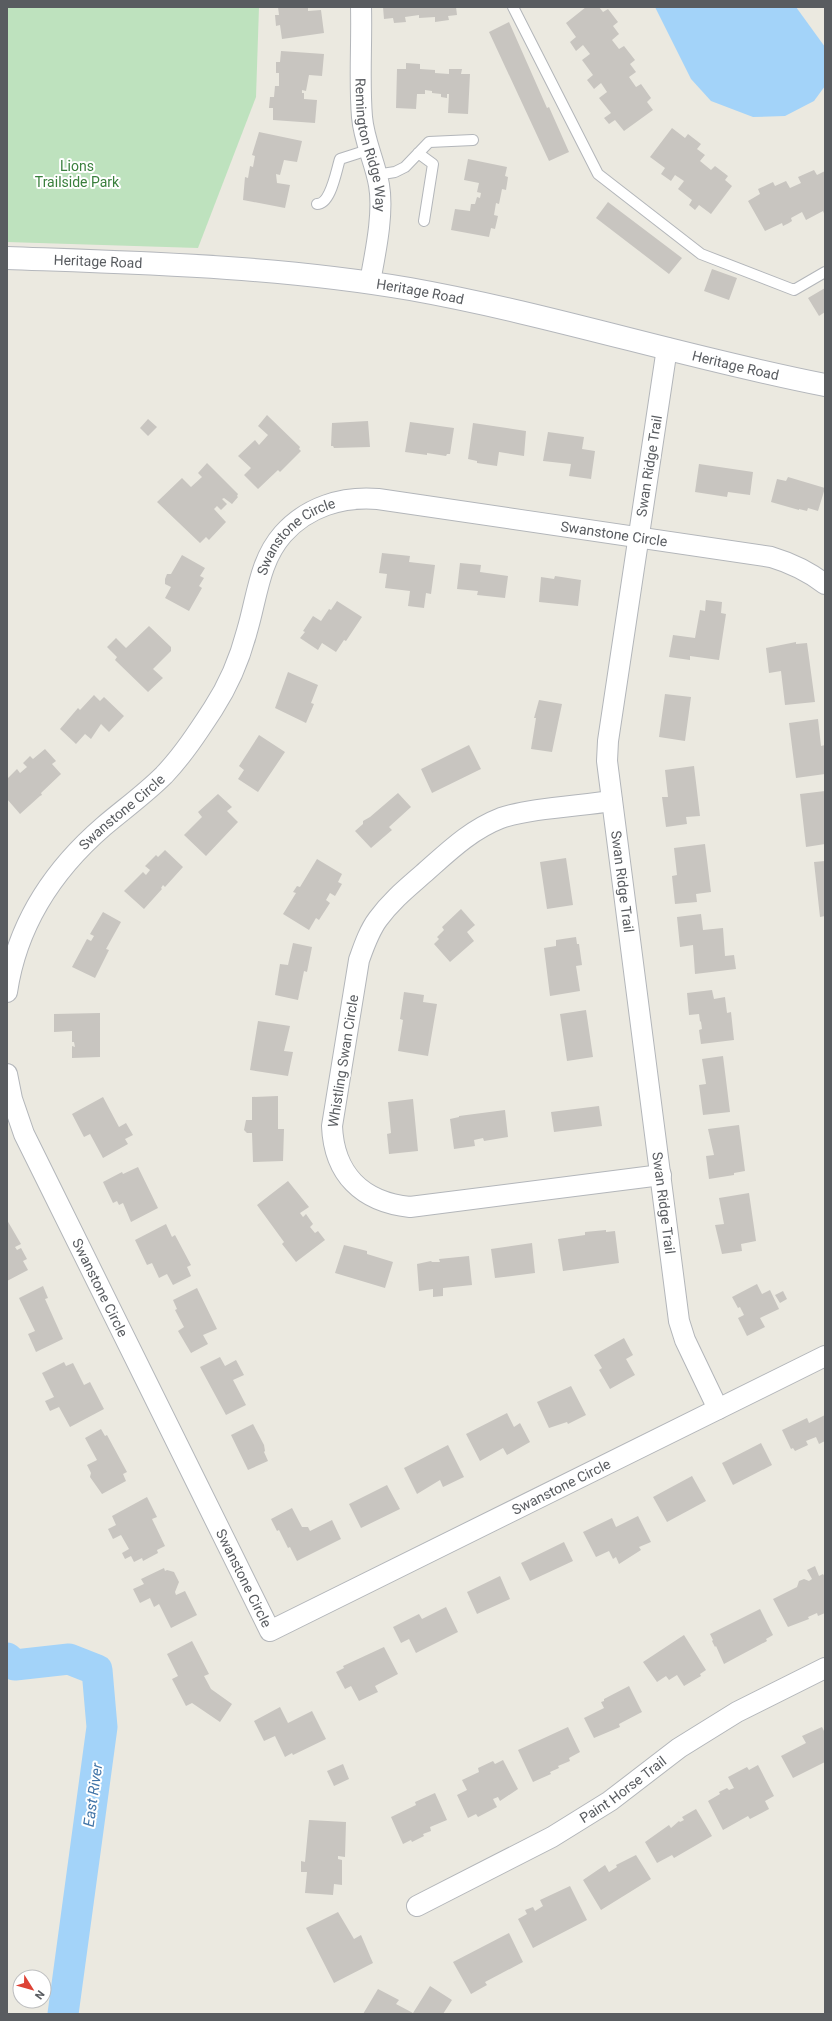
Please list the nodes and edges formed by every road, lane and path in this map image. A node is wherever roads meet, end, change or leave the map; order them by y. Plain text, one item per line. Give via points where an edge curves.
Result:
1 (362, 7) edge
2 (513, 7) edge
3 (473, 140) dead end
4 (368, 150) junction
5 (418, 153) junction
6 (376, 175) junction
7 (317, 204) dead end
8 (424, 221) dead end
9 (7, 258) edge
10 (825, 272) edge
11 (370, 282) junction
12 (667, 348) junction
13 (825, 385) edge
14 (638, 537) junction
15 (825, 584) edge
16 (612, 801) junction
17 (7, 992) edge
18 (7, 1074) edge
19 (660, 1175) junction
20 (825, 1356) edge
21 (718, 1409) junction
22 (825, 1668) edge
23 (417, 1906) dead end

1 - 4 street, Remington Ridge Way via 362,117
2 - 10 lane via 598,174 702,254 794,290
3 - 5 lane via 435,141 424,145
4 - 6 street, Remington Ridge Way
4 - 7 lane via 340,159 329,195 324,202
5 - 6 lane via 401,170
5 - 8 lane via 434,164
6 - 11 street, Remington Ridge Way via 380,209
9 - 11 main road, Heritage Road via 246,268
11 - 12 main road, Heritage Road via 503,308
12 - 13 main road, Heritage Road
12 - 14 street, Swan Ridge Trail
14 - 15 street, Swanstone Circle via 771,557 792,564
14 - 16 street, Swan Ridge Trail via 608,741 607,761
14 - 17 street, Swanstone Circle via 366,498 328,504 299,519 283,534 270,552 261,572 247,632 234,668 214,708 189,745 164,774 72,855 49,885 30,916 18,946
16 - 19 street, Swan Ridge Trail
16 - 19 street, Whistling Swan Circle via 525,813 483,826 464,838 377,920 366,939 359,960 332,1126 332,1142 342,1168 353,1183 378,1200 410,1207
18 - 21 street, Swanstone Circle via 12,1099 24,1134 270,1631
19 - 21 street, Swan Ridge Trail via 679,1321 685,1340
20 - 21 street, Swanstone Circle
22 - 23 street, Paint Horse Trail via 737,1712 679,1748 610,1800 552,1837

